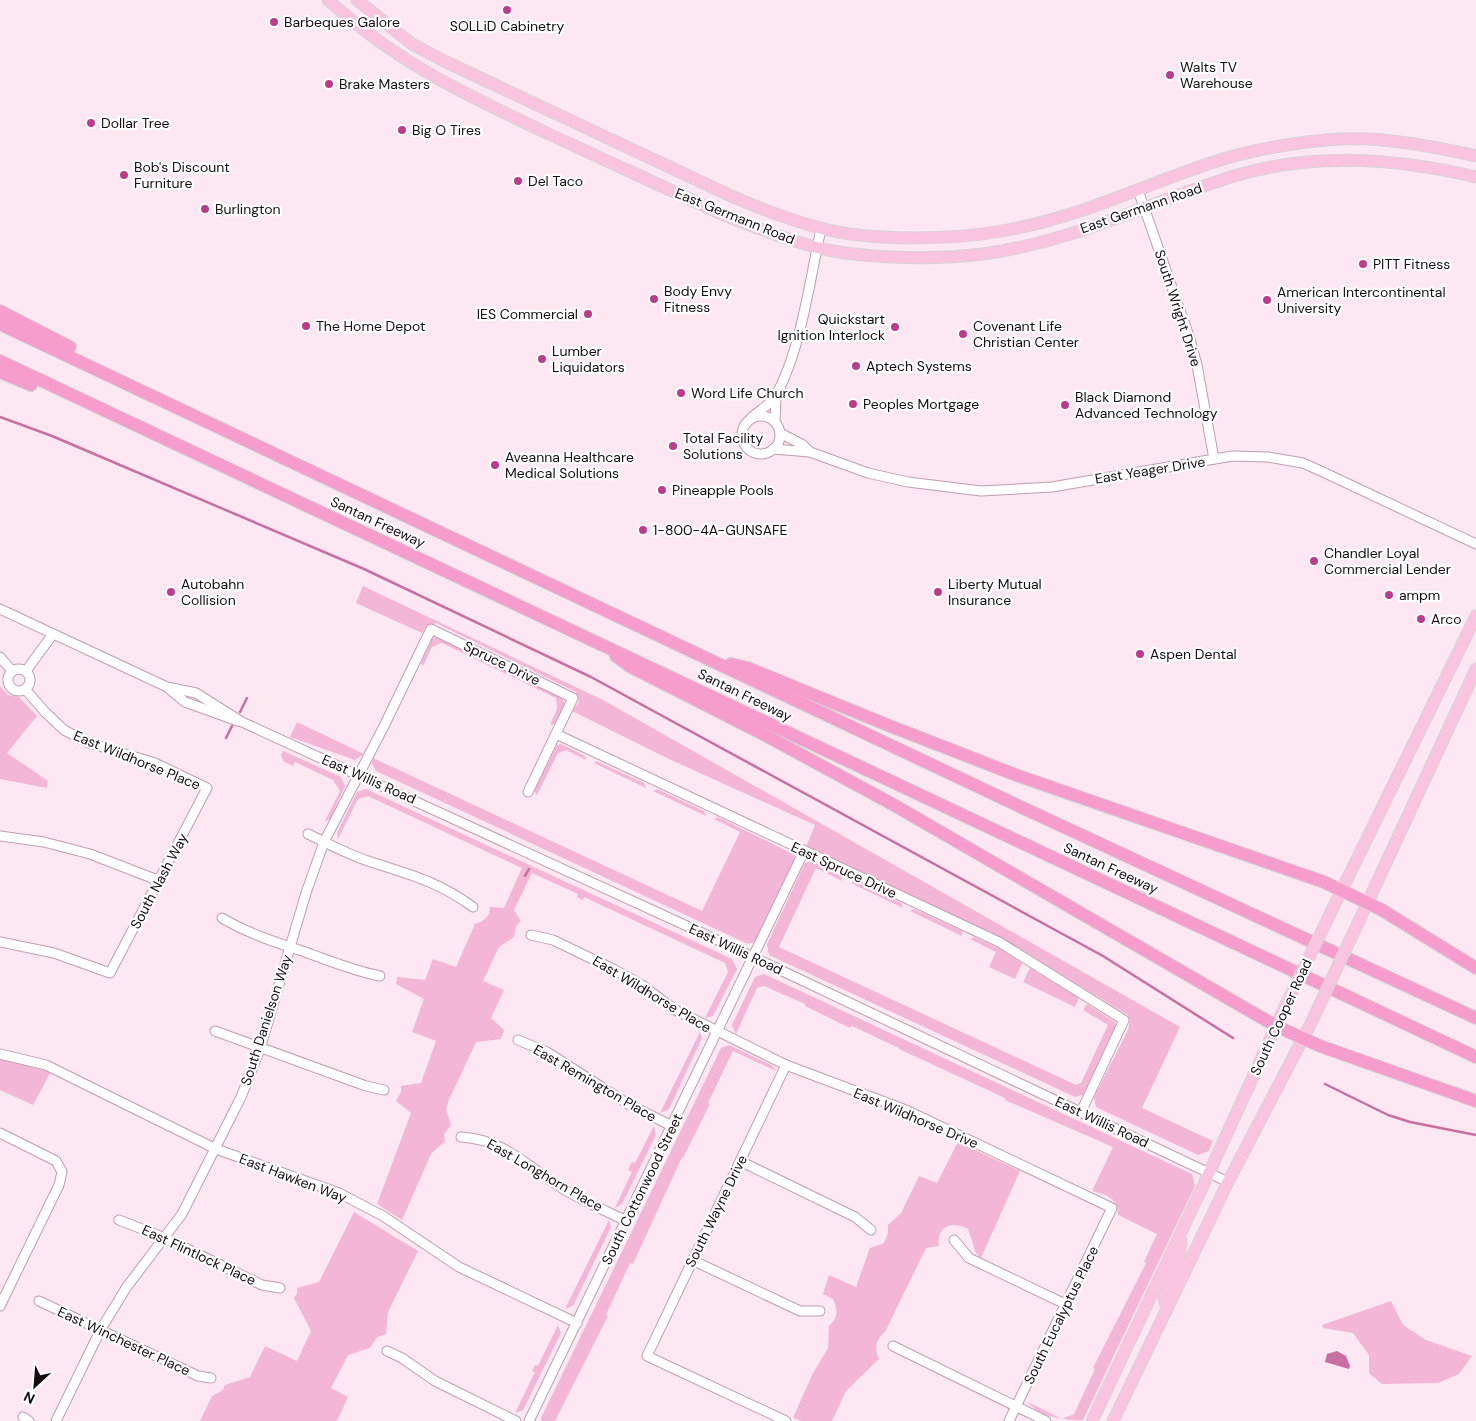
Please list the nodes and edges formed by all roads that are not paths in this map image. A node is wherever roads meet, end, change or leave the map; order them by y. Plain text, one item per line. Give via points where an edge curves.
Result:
1 (328, 0) edge
2 (357, 0) edge
3 (1476, 156) edge
4 (1476, 177) edge
5 (1138, 190) junction
6 (1144, 208) junction
7 (822, 229) junction
8 (817, 248) junction
9 (0, 312) edge
10 (0, 324) edge
11 (0, 361) edge
12 (0, 372) edge
13 (776, 395) junction
14 (89, 403) junction
15 (197, 416) junction
16 (751, 418) junction
17 (775, 422) junction
18 (780, 433) junction
19 (773, 449) junction
20 (810, 452) junction
21 (1214, 459) junction
22 (1476, 544) edge
23 (0, 609) edge
24 (1476, 616) edge
25 (431, 629) joint
26 (53, 634) junction
27 (596, 640) junction
28 (0, 657) edge
29 (705, 657) junction
30 (12, 670) junction
31 (1476, 670) edge
32 (26, 671) junction
33 (25, 689) junction
34 (556, 734) junction
35 (358, 774) junction
36 (207, 788) joint
37 (528, 792) dead end
38 (308, 834) dead end
39 (0, 836) edge
40 (324, 842) junction
41 (804, 851) junction
42 (160, 881) junction
43 (1341, 890) junction
44 (1367, 903) junction
45 (473, 907) dead end
46 (222, 918) dead end
47 (531, 935) dead end
48 (0, 942) edge
49 (290, 947) junction
50 (754, 957) junction
51 (1476, 968) edge
52 (380, 976) dead end
53 (1476, 1018) edge
54 (1276, 1026) junction
55 (215, 1031) dead end
56 (717, 1032) junction
57 (1304, 1038) junction
58 (518, 1040) dead end
59 (260, 1049) junction
60 (0, 1054) edge
61 (1476, 1057) edge
62 (786, 1065) junction
63 (384, 1090) dead end
64 (1476, 1101) edge
65 (1081, 1112) junction
66 (672, 1126) junction
67 (0, 1133) edge
68 (461, 1137) dead end
69 (216, 1149) junction
70 (740, 1161) junction
71 (1210, 1173) junction
72 (1228, 1182) junction
73 (1112, 1208) joint
74 (119, 1220) dead end
75 (626, 1221) junction
76 (1183, 1229) junction
77 (871, 1230) dead end
78 (165, 1238) junction
79 (954, 1240) dead end
80 (692, 1260) junction
81 (280, 1288) dead end
82 (39, 1301) dead end
83 (1065, 1304) junction
84 (0, 1306) edge
85 (1167, 1309) junction
86 (820, 1311) dead end
87 (577, 1323) junction
88 (101, 1329) junction
89 (894, 1346) dead end
90 (387, 1351) dead end
91 (210, 1378) dead end
92 (1016, 1407) junction
93 (56, 1421) edge
94 (516, 1421) edge
95 (528, 1421) edge
96 (786, 1421) edge
97 (1009, 1421) edge
98 (1046, 1421) edge
99 (1092, 1421) edge
100 (1113, 1421) edge

1 - 8 main road, East Germann Road via 356,26 396,55 470,96 724,215
2 - 7 main road, East Germann Road via 412,44 444,61 729,195
3 - 5 main road, East Germann Road via 1369,139 1324,140 1218,160
4 - 6 main road, East Germann Road via 1393,161 1303,163 1236,176
5 - 6 street, South Wright Drive
5 - 7 main road, East Germann Road via 1058,218 1011,230 924,239
6 - 8 main road, East Germann Road via 1045,240 982,254 887,256
6 - 21 street, South Wright Drive via 1189,336
7 - 8 street
8 - 13 street via 794,345
9 - 15 highway via 167,394
10 - 15 highway, Santan Freeway
11 - 14 highway, Santan Freeway
12 - 14 highway
13 - 16 street
13 - 17 street
14 - 27 highway, Santan Freeway
15 - 29 highway, Santan Freeway
16 - 17 street via 764,416
16 - 19 street via 743,428 746,446 756,453
17 - 18 street
18 - 19 street
18 - 20 street, East Yeager Drive
19 - 20 street, East Yeager Drive
20 - 21 street, East Yeager Drive via 868,474 908,482 1001,491 1052,487
21 - 22 street, East Yeager Drive via 1232,456 1303,463
23 - 26 street, East Willis Road
24 - 43 main road, South Cooper Road
25 - 34 street, Spruce Drive via 573,698
25 - 35 street, South Danielson Way
26 - 32 street
26 - 35 street, East Willis Road via 167,687 185,702 242,722
27 - 54 highway via 631,667 894,805
27 - 61 highway, Santan Freeway
28 - 30 street
29 - 43 highway via 748,668 1016,775
29 - 53 highway, Santan Freeway
30 - 32 street
30 - 33 street via 8,680 10,686 19,691
31 - 44 main road, South Cooper Road
32 - 33 street via 30,680
33 - 36 street, East Wildhorse Place via 64,730 89,743 155,763
34 - 37 street
34 - 41 street, East Spruce Drive
35 - 40 street, South Danielson Way
35 - 50 street, East Willis Road
36 - 42 street, South Nash Way
38 - 40 street
39 - 42 street via 44,842 90,854
40 - 45 street via 366,860 413,874
40 - 49 street, South Danielson Way
41 - 50 street, South Cottonwood Street
41 - 65 street, East Spruce Drive via 999,942 1124,1020
42 - 48 street, South Nash Way via 110,973 54,952
43 - 44 highway
43 - 54 main road, South Cooper Road, bridge
44 - 51 highway
44 - 57 main road, South Cooper Road, bridge
46 - 49 street
47 - 56 street, East Wildhorse Place via 553,940 612,969 642,985 675,1010
49 - 52 street
49 - 59 street, South Danielson Way
50 - 56 street, South Cottonwood Street
50 - 65 street, East Willis Road
54 - 57 highway
54 - 71 main road, South Cooper Road
55 - 59 street
56 - 62 street, East Wildhorse Drive
56 - 66 street, South Cottonwood Street
57 - 64 highway
57 - 72 main road, South Cooper Road
58 - 66 street, East Remington Place via 547,1052 628,1104
59 - 63 street
59 - 69 street, South Danielson Way
60 - 69 street, East Hawken Way via 46,1065
62 - 70 street, South Wayne Drive
62 - 73 street, East Wildhorse Drive via 906,1110
65 - 71 street, East Willis Road
66 - 75 street, South Cottonwood Street
67 - 84 street via 56,1161 62,1172 59,1185
68 - 75 street, East Longhorn Place via 483,1138 566,1190
69 - 78 street, South Danielson Way via 182,1214
69 - 87 street, East Hawken Way via 339,1192 383,1216 459,1267
70 - 77 street via 855,1217
70 - 80 street, South Wayne Drive
71 - 72 street, East Willis Road
71 - 76 main road, South Cooper Road
72 - 85 main road, South Cooper Road
73 - 83 street, South Eucalyptus Place
74 - 78 street, East Flintlock Place
75 - 87 street, South Cottonwood Street
76 - 85 main road via 1178,1262 1164,1298
76 - 99 main road, South Cooper Road
78 - 81 street, East Flintlock Place via 262,1285
78 - 88 street, South Danielson Way via 126,1288
79 - 83 street via 969,1258
80 - 86 street via 800,1311
80 - 96 street, South Wayne Drive via 647,1356
82 - 88 street, East Winchester Place
83 - 92 street, South Eucalyptus Place
85 - 100 main road, South Cooper Road
87 - 95 street, South Cottonwood Street
88 - 91 street, East Winchester Place via 198,1376
88 - 93 street, South Danielson Way
89 - 92 street
90 - 94 street via 435,1381
92 - 97 street, South Eucalyptus Place
92 - 98 street

